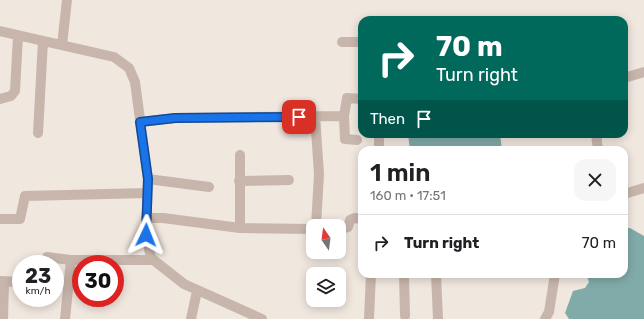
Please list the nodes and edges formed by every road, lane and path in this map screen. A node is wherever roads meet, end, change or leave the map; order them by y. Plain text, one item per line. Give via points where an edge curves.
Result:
1 (67, 0) edge
2 (0, 32) edge
3 (18, 36) junction
4 (43, 41) junction
5 (342, 42) dead end
6 (358, 42) edge
7 (62, 45) junction
8 (644, 72) edge
9 (628, 77) edge
10 (0, 99) edge
11 (358, 99) edge
12 (315, 116) junction
13 (344, 116) junction
14 (140, 122) junction
15 (38, 133) dead end
16 (357, 140) dead end
17 (240, 155) dead end
18 (148, 179) junction
19 (290, 180) dead end
20 (239, 181) junction
21 (209, 187) dead end
22 (644, 188) edge
23 (147, 193) junction
24 (628, 193) edge
25 (146, 218) junction
26 (358, 218) edge
27 (0, 219) edge
28 (316, 219) edge
29 (346, 227) edge
30 (240, 228) junction
31 (306, 229) edge
32 (64, 259) edge
33 (72, 260) joint
34 (124, 260) edge
35 (153, 260) junction
36 (371, 278) edge
37 (404, 278) edge
38 (436, 278) edge
39 (555, 278) edge
40 (2, 282) edge
41 (64, 285) edge
42 (68, 286) junction
43 (197, 291) junction
44 (405, 316) dead end
45 (4, 319) edge
46 (65, 319) edge
47 (191, 319) edge
48 (262, 319) edge
49 (369, 319) edge
50 (438, 319) edge
51 (545, 319) edge

1 - 7 street
2 - 3 street
3 - 4 street
3 - 10 street via 15,91 11,96
4 - 7 street
4 - 15 street
5 - 6 street
7 - 14 street via 114,57 129,68 135,82
8 - 9 street
11 - 13 street via 347,98
12 - 13 street
12 - 14 street via 175,118
12 - 28 street via 319,174
13 - 16 street via 344,139
14 - 18 street
17 - 20 street
18 - 21 street
18 - 23 street
19 - 20 street
20 - 30 street
22 - 24 street
23 - 25 street
23 - 27 street via 25,196 20,219
25 - 30 street
25 - 35 street via 146,235
26 - 29 street via 350,220
30 - 31 street
32 - 33 street
33 - 42 street
34 - 35 street
35 - 43 street
36 - 49 street
37 - 44 street
38 - 50 street
39 - 51 street via 549,312
40 - 45 street
41 - 42 street
42 - 46 street
43 - 47 street
43 - 48 street

